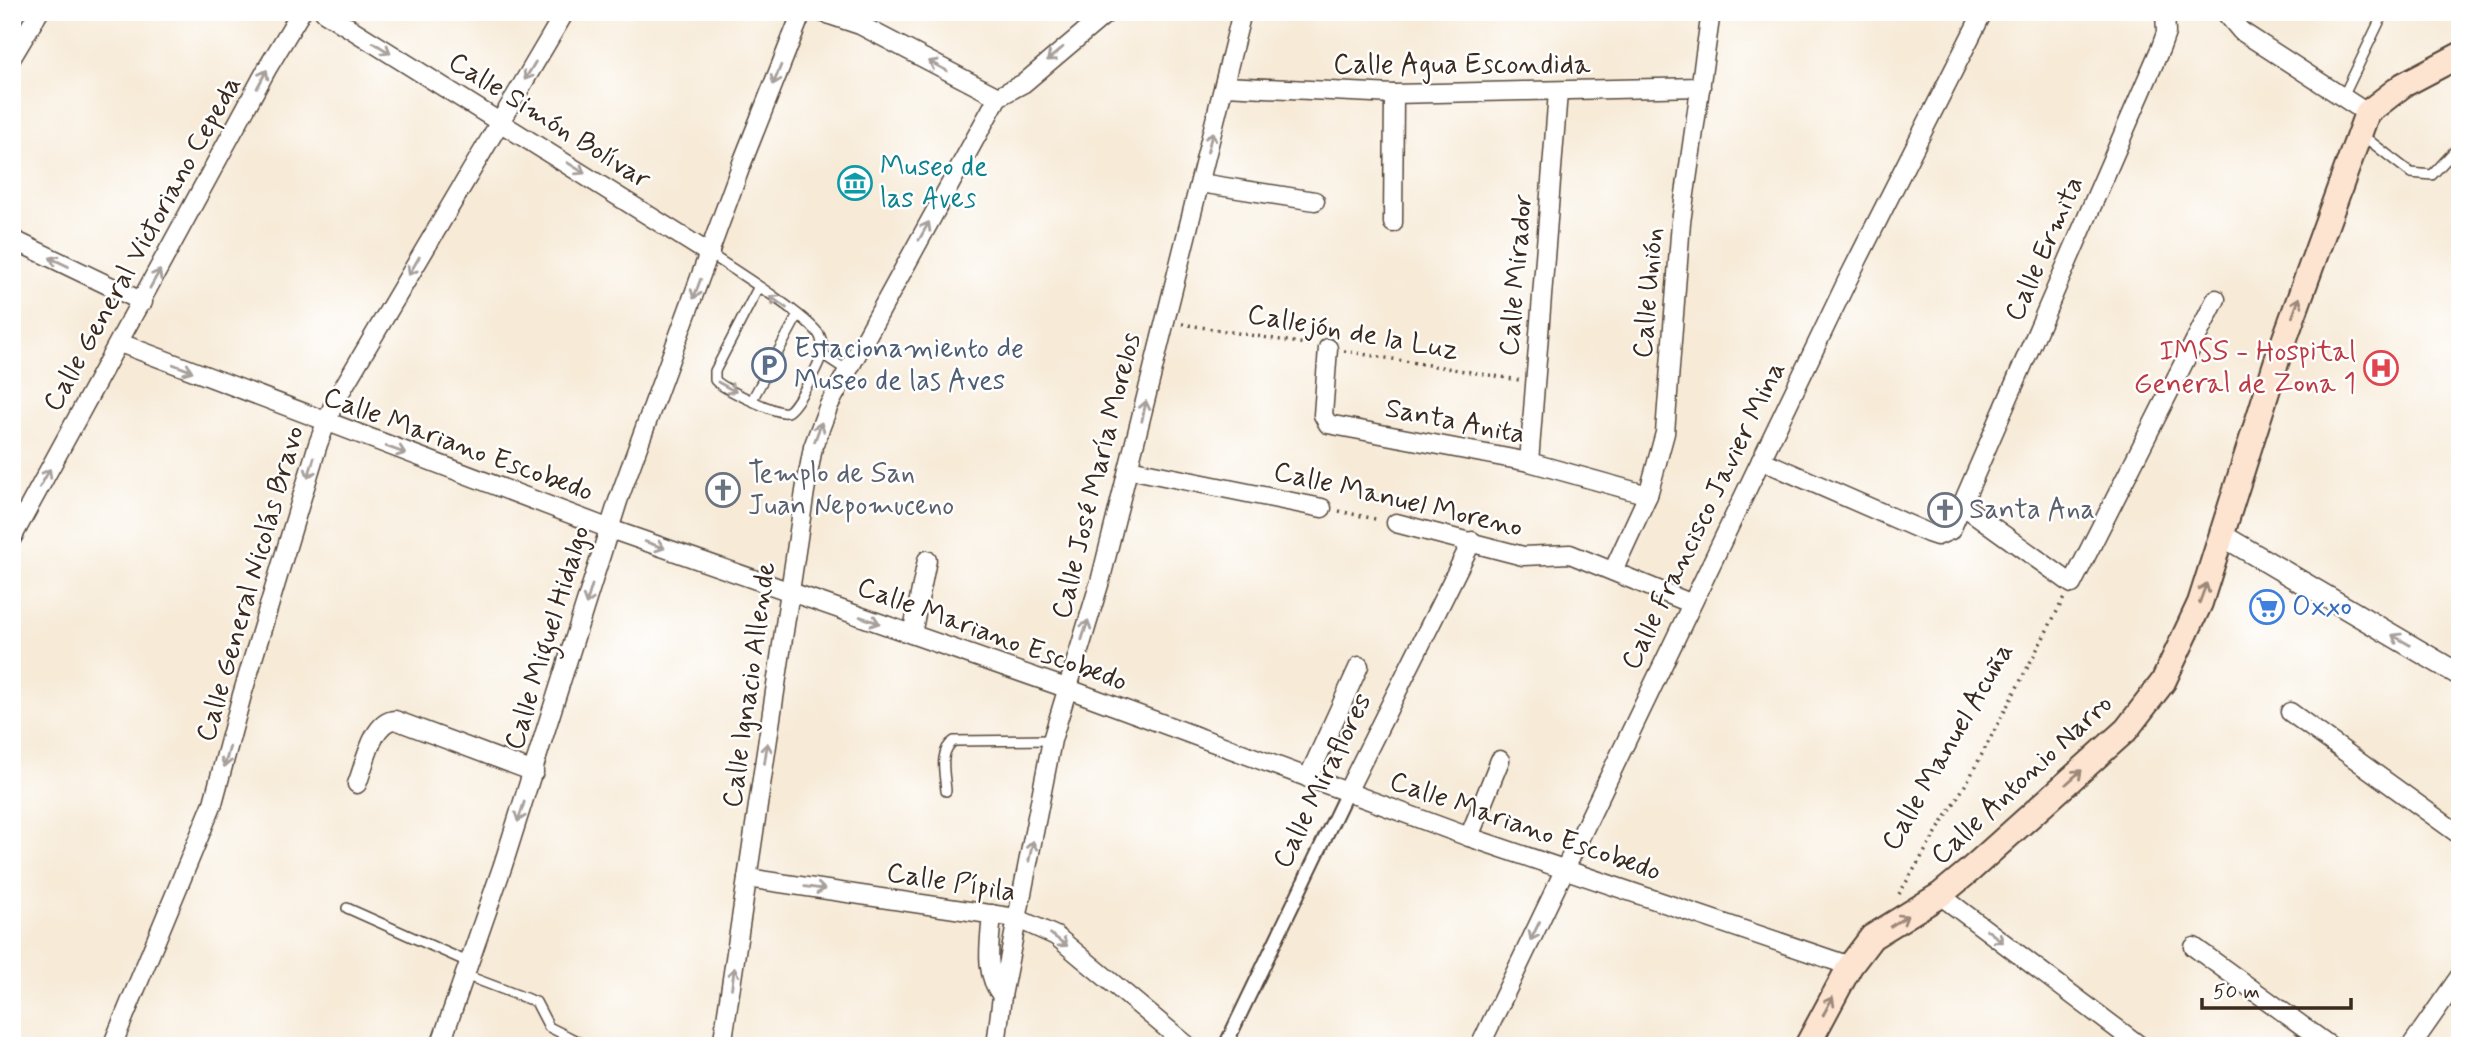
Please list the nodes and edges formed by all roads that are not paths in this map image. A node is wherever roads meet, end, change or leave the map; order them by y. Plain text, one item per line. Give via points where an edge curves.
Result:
1 (39, 12) edge
2 (301, 12) edge
3 (324, 12) edge
4 (565, 12) edge
5 (803, 12) edge
6 (821, 12) edge
7 (1108, 12) edge
8 (1242, 12) edge
9 (1712, 12) edge
10 (1983, 12) edge
11 (2165, 12) edge
12 (2225, 12) edge
13 (2384, 12) edge
14 (2460, 55) edge
15 (12, 57) edge
16 (1224, 86) junction
17 (1701, 87) junction
18 (1559, 92) junction
19 (1394, 94) junction
20 (998, 97) junction
21 (2343, 97) junction
22 (500, 120) junction
23 (2363, 123) junction
24 (2460, 145) edge
25 (1200, 183) junction
26 (1315, 201) dead end
27 (1393, 223) dead end
28 (12, 239) edge
29 (710, 254) junction
30 (758, 288) junction
31 (2216, 299) dead end
32 (142, 302) junction
33 (798, 315) junction
34 (120, 343) junction
35 (1328, 348) road end
36 (822, 354) junction
37 (848, 370) junction
38 (752, 400) junction
39 (325, 424) junction
40 (1760, 460) junction
41 (1529, 462) junction
42 (1129, 469) junction
43 (1648, 495) junction
44 (1962, 505) junction
45 (1322, 508) road end
46 (1396, 523) road end
47 (610, 529) junction
48 (2223, 537) junction
49 (12, 538) edge
50 (1472, 541) junction
51 (927, 560) dead end
52 (1613, 571) junction
53 (790, 592) junction
54 (1690, 603) junction
55 (912, 634) junction
56 (1359, 666) dead end
57 (2460, 675) edge
58 (1066, 688) junction
59 (2290, 712) dead end
60 (1052, 740) junction
61 (1500, 760) dead end
62 (534, 772) junction
63 (1308, 778) junction
64 (357, 783) dead end
65 (946, 791) dead end
66 (1347, 792) junction
67 (2460, 835) edge
68 (1469, 837) junction
69 (1564, 870) junction
70 (747, 878) junction
71 (1940, 895) junction
72 (347, 908) dead end
73 (992, 914) junction
74 (1016, 918) junction
75 (2194, 947) dead end
76 (1850, 966) junction
77 (468, 969) junction
78 (2460, 976) edge
79 (1002, 996) junction
80 (113, 1046) edge
81 (440, 1046) edge
82 (587, 1046) edge
83 (722, 1046) edge
84 (996, 1046) edge
85 (1188, 1046) edge
86 (1225, 1046) edge
87 (1480, 1046) edge
88 (1807, 1046) edge
89 (2140, 1046) edge
90 (2330, 1046) edge
91 (2411, 1046) edge

1 - 15 street
32 -> 2 street, Calle General Victoriano Cepeda
3 -> 22 street, Calle Simón Bolívar
4 -> 22 street, Calle General Nicolás Bravo
5 -> 29 street, Calle Miguel Hidalgo
20 -> 6 street via 860,25
7 -> 20 street via 1024,83
8 - 16 street, Calle José María Morelos
9 - 17 street, Calle Unión
10 - 40 street, Calle Francisco Javier Mina
11 - 44 street, Calle Ermita via 2161,47
12 - 21 street via 2241,31
13 - 21 lane
14 - 23 main road via 2403,85
16 - 19 street, Calle Agua Escondida
25 -> 16 street, Calle José María Morelos
17 - 18 street, Calle Agua Escondida
17 - 43 street, Calle Unión via 1675,277 1665,433
18 - 19 street, Calle Agua Escondida
18 - 41 street, Calle Mirador
19 - 27 street
37 -> 20 street, Calle Ignacio Allende
21 - 23 street
22 -> 29 street, Calle Simón Bolívar
22 -> 39 street, Calle General Nicolás Bravo
23 - 24 lane via 2420,176 2432,175
48 -> 23 main road, Calle Antonio Narro via 2277,360
25 - 26 street
42 -> 25 street, Calle José María Morelos
32 -> 28 street
29 - 30 lane
29 -> 47 street, Calle Miguel Hidalgo
33 -> 30 lane
30 -> 38 lane via 714,376 718,384
31 - 44 street via 2072,584
32 - 34 street, Calle General Victoriano Cepeda
33 - 36 lane via 818,333
33 - 38 lane
34 -> 39 street, Calle Mariano Escobedo
49 -> 34 street, Calle General Victoriano Cepeda
35 - 41 street, Santa Anita via 1323,415 1328,424
36 - 37 lane
36 - 38 lane via 796,404 787,412
53 -> 37 street, Calle Ignacio Allende via 813,447
39 -> 47 street, Calle Mariano Escobedo
39 -> 80 street, Calle General Nicolás Bravo via 213,803
40 - 44 street, Calle Ermita via 1937,536 1951,530
40 - 54 street, Calle Francisco Javier Mina
41 - 43 street, Santa Anita
42 - 45 street, Calle Manuel Moreno
58 -> 42 street, Calle José María Morelos
43 - 52 street, Calle Unión
46 - 50 street, Calle Manuel Moreno
47 -> 53 street, Calle Mariano Escobedo
47 -> 62 street, Calle Miguel Hidalgo
57 -> 48 street
71 -> 48 main road, Calle Antonio Narro via 2126,730 2163,682 2182,646
50 - 52 street, Calle Manuel Moreno via 1523,556 1570,554
50 - 66 street, Calle Miraflores
51 - 55 street
52 - 54 street, Calle Manuel Moreno
53 -> 55 street, Calle Mariano Escobedo
70 -> 53 street, Calle Ignacio Allende
54 - 69 street, Calle Francisco Javier Mina
55 - 58 street, Calle Mariano Escobedo
56 - 63 street
58 - 60 street, Calle José María Morelos
58 - 63 street, Calle Mariano Escobedo
59 - 67 street
60 - 65 lane via 954,741 944,757
74 -> 60 street, Calle José María Morelos
61 - 68 street
62 - 64 street via 388,720 379,727
62 -> 77 street, Calle Miguel Hidalgo
63 - 66 street, Calle Mariano Escobedo
66 - 68 street, Calle Mariano Escobedo
66 - 86 street, Calle Miraflores
68 - 69 street, Calle Mariano Escobedo
69 - 76 street, Calle Mariano Escobedo
69 -> 87 street, Calle Francisco Javier Mina
70 -> 73 street, Calle Pípila
83 -> 70 street, Calle Ignacio Allende
76 -> 71 main road, Calle Antonio Narro via 1872,937
71 -> 89 street
72 - 77 lane
73 - 74 street, Calle Pípila
73 - 79 street, Calle José María Morelos via 988,956 992,982
74 - 79 street, Calle José María Morelos
74 -> 85 street, Calle Pípila via 1056,936
75 - 90 street
88 -> 76 main road
77 - 81 street, Calle Miguel Hidalgo
77 - 82 lane via 536,1002 549,1027
78 - 91 street
79 - 84 street, Calle José María Morelos

